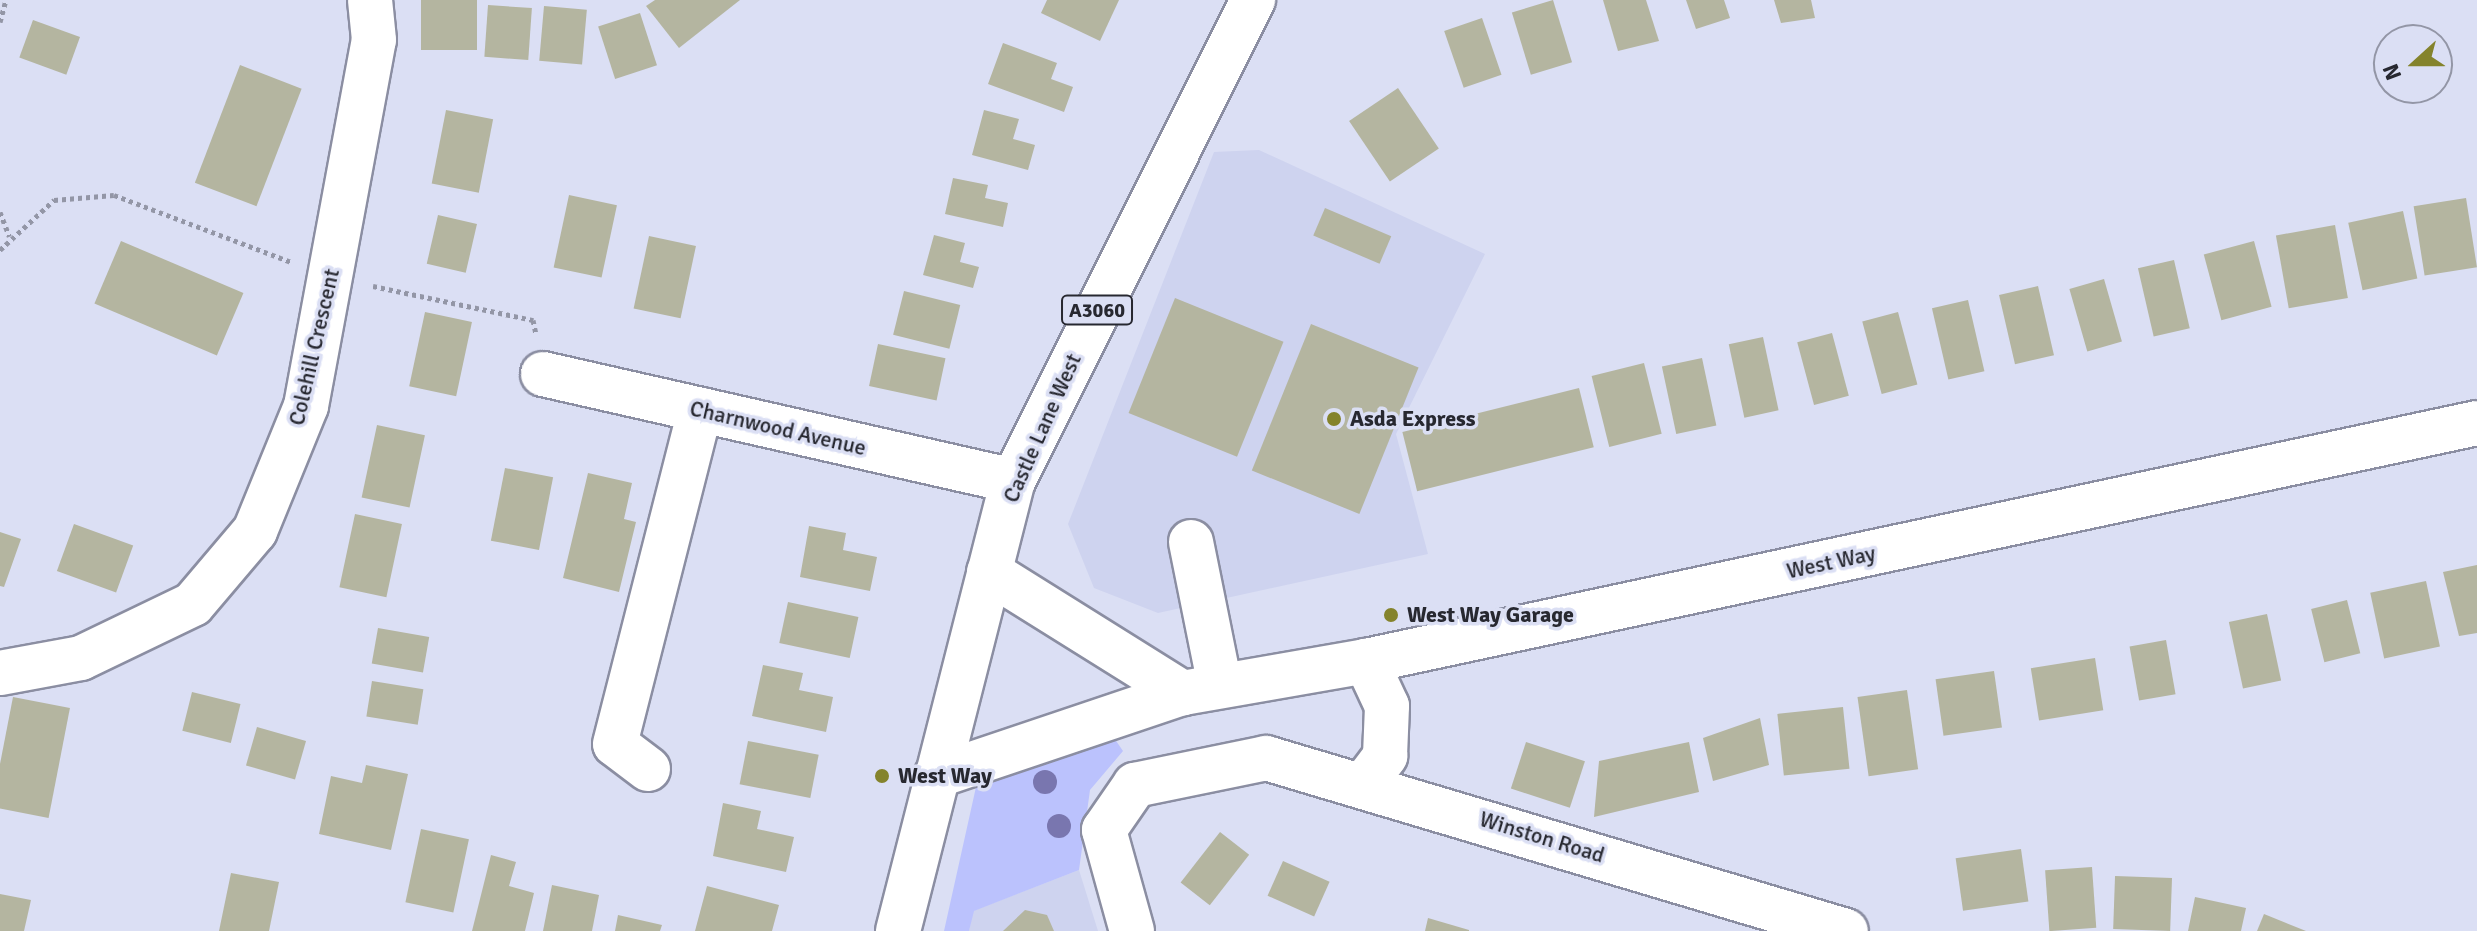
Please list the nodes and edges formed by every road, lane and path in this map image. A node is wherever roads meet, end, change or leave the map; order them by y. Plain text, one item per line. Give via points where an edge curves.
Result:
1 (6, 0) edge
2 (370, 0) edge
3 (1253, 0) edge
4 (0, 22) edge
5 (0, 212) edge
6 (9, 236) junction
7 (0, 250) edge
8 (331, 278) junction
9 (543, 374) joint
10 (700, 410) junction
11 (2477, 423) edge
12 (1013, 481) junction
13 (1191, 542) dead end
14 (989, 572) junction
15 (1366, 661) junction
16 (0, 673) edge
17 (1202, 690) junction
18 (648, 769) dead end
19 (936, 776) junction
20 (1365, 783) junction
21 (898, 931) edge
22 (1132, 931) edge
23 (1846, 931) edge

1 - 4 path
2 - 8 street, Colehill Crescent via 374,40
3 - 12 street, Castle Lane West / A3060
5 - 6 path
6 - 7 path
6 - 8 path via 54,200 114,195
8 - 9 path via 533,320
8 - 16 street, Colehill Crescent via 306,406 255,531 193,604 81,658
9 - 10 street, Charnwood Avenue
10 - 12 street, Charnwood Avenue
10 - 18 street via 615,744
11 - 15 street, West Way
12 - 14 street, Castle Lane West / A3060
13 - 17 street
14 - 17 street
14 - 19 street, Castle Lane West / A3060
15 - 17 street, West Way
15 - 20 street via 1387,706 1385,756
17 - 19 street, West Way
19 - 21 street, Castle Lane West / A3060
20 - 22 street, Winston Road via 1266,758 1135,785 1104,830
20 - 23 street, Winston Road

